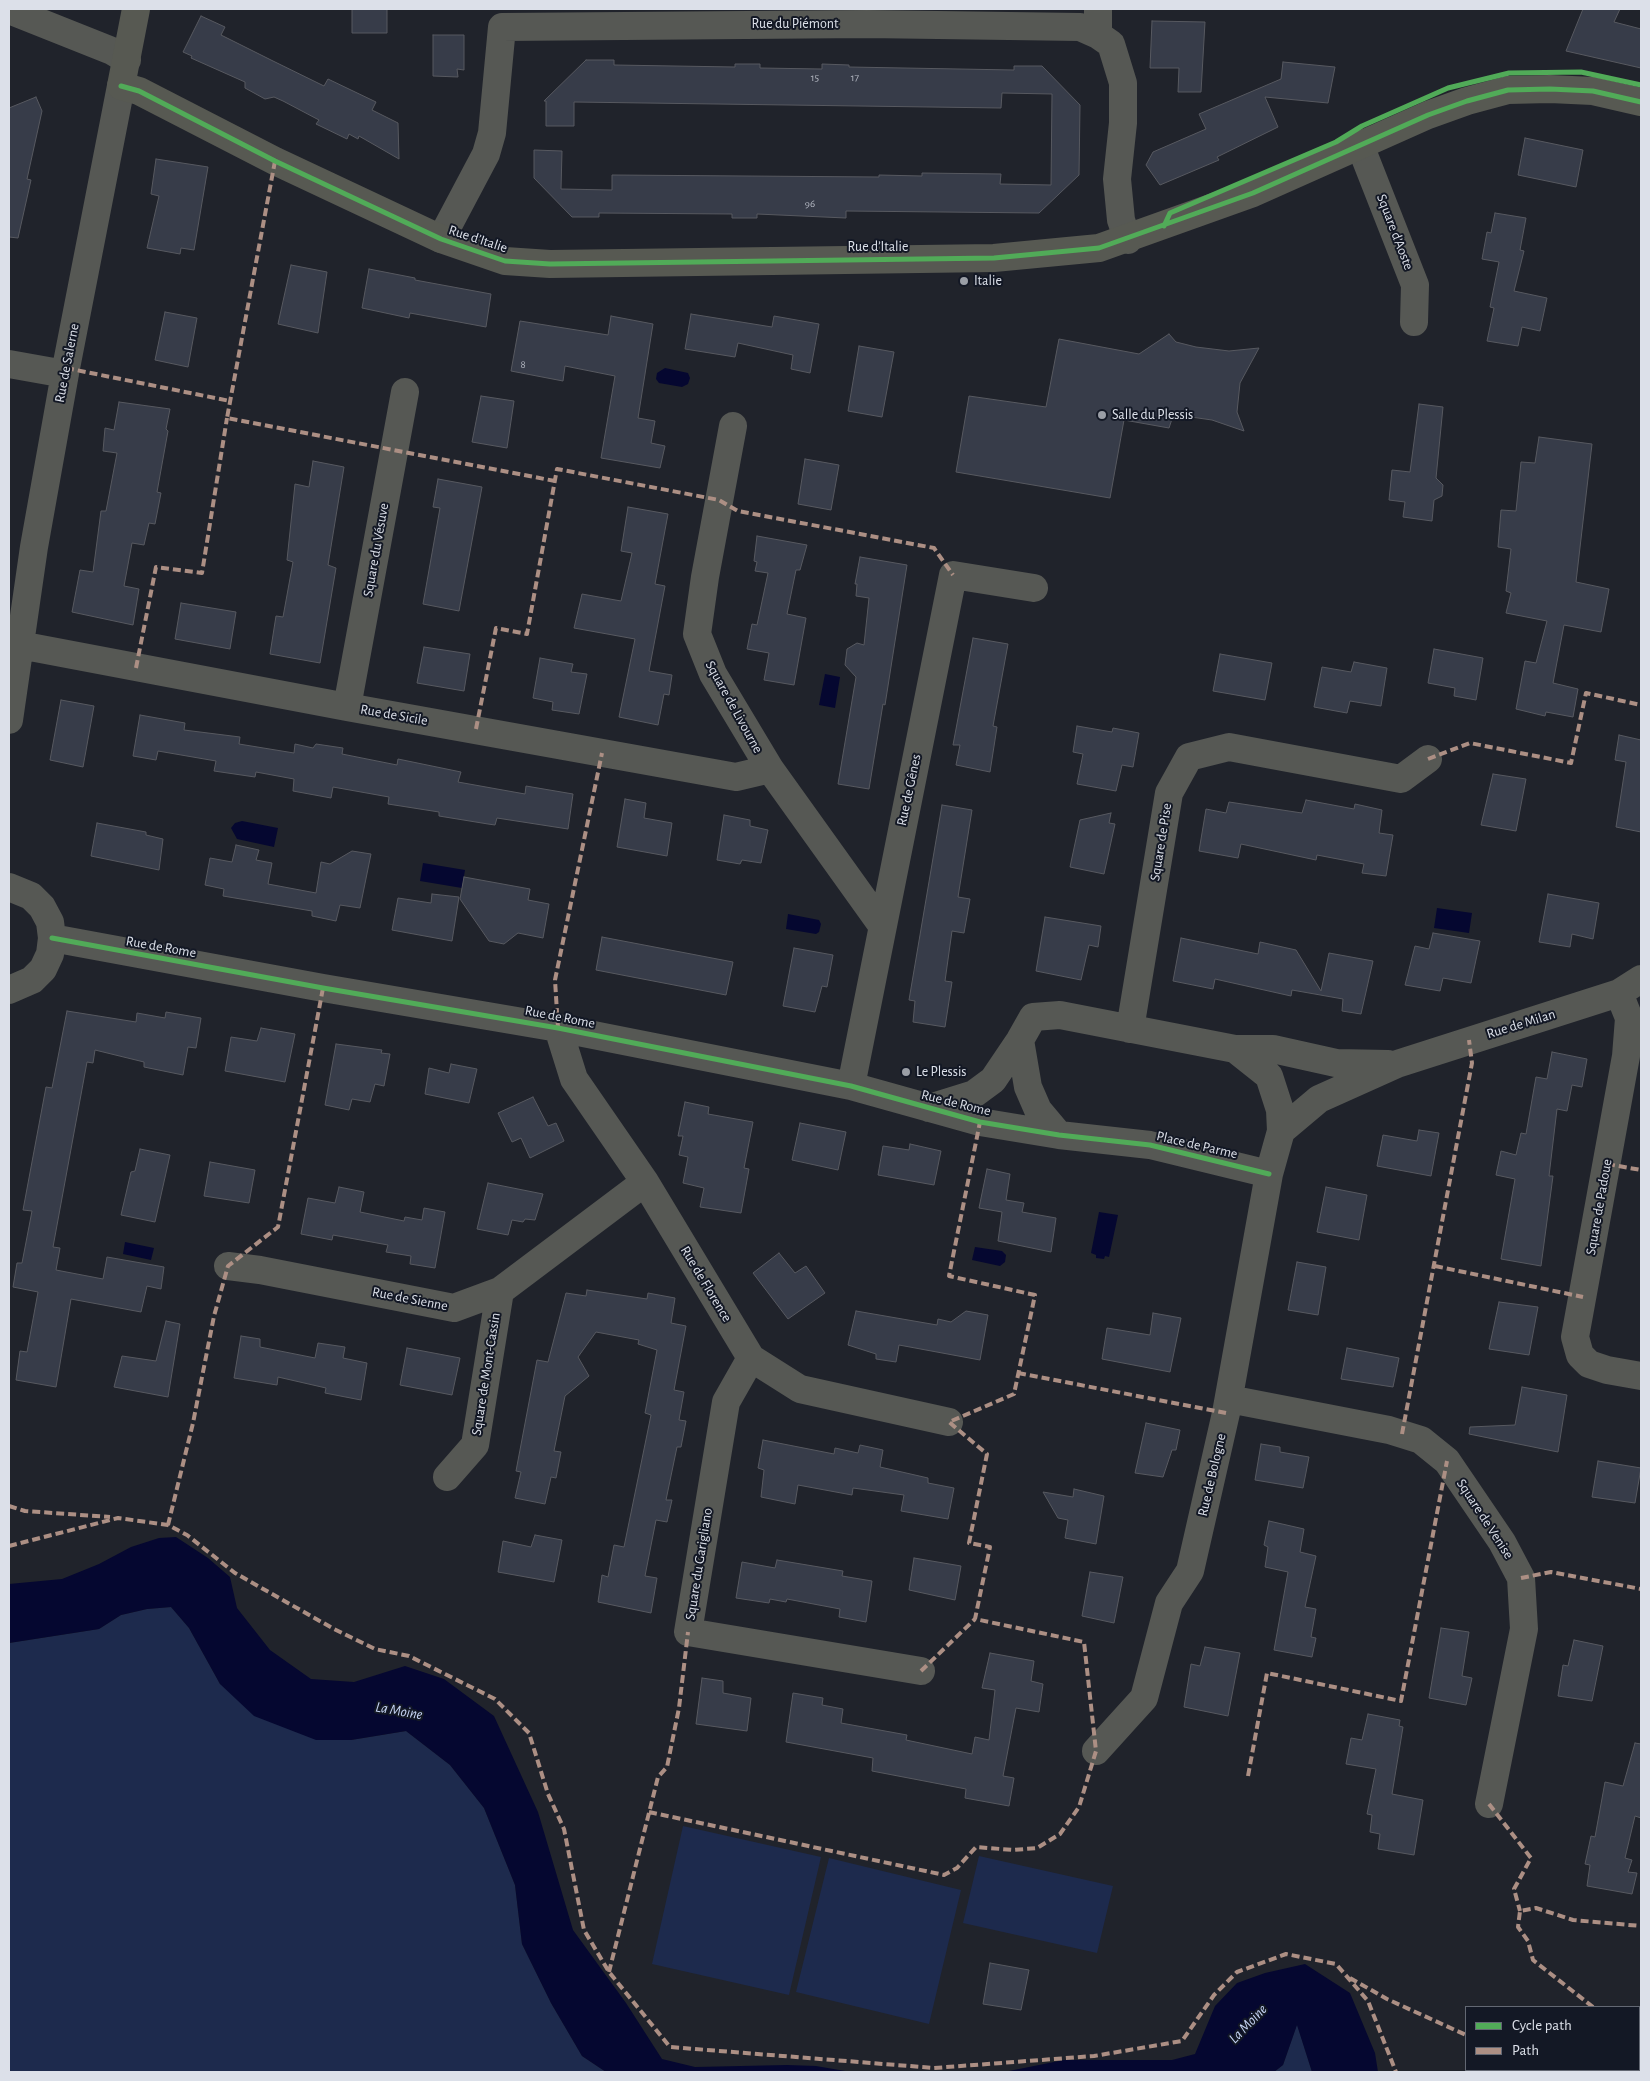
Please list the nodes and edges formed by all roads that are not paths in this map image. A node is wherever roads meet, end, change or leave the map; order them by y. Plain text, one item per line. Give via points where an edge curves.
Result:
1 (136, 9) edge
2 (9, 10) edge
3 (867, 16) edge
4 (616, 17) edge
5 (497, 18) edge
6 (1098, 22) edge
7 (124, 73) junction
8 (1641, 102) edge
9 (1360, 145) junction
10 (441, 239) junction
11 (1128, 240) junction
12 (1414, 322) dead end
13 (9, 364) edge
14 (65, 374) junction
15 (405, 392) dead end
16 (733, 426) dead end
17 (1034, 588) dead end
18 (14, 644) edge
19 (347, 708) junction
20 (9, 720) edge
21 (1428, 759) dead end
22 (770, 769) junction
23 (9, 887) edge
24 (881, 924) junction
25 (52, 938) junction
26 (1641, 979) edge
27 (9, 990) edge
28 (1619, 993) junction
29 (558, 1028) junction
30 (1130, 1029) junction
31 (1020, 1040) junction
32 (1235, 1049) junction
33 (1397, 1064) junction
34 (851, 1086) junction
35 (929, 1108) junction
36 (1281, 1131) junction
37 (1059, 1135) junction
38 (1270, 1174) junction
39 (645, 1182) junction
40 (228, 1266) dead end
41 (500, 1291) junction
42 (751, 1358) junction
43 (1641, 1376) edge
44 (1229, 1399) junction
45 (949, 1422) dead end
46 (447, 1477) dead end
47 (921, 1672) dead end
48 (1096, 1751) dead end
49 (1489, 1804) dead end

1 - 7 street, Rue de Salerne
2 - 7 street via 112,51
3 - 4 street, Rue du Piémont
3 - 6 street, Rue du Piémont via 1080,27
4 - 5 street, Rue du Piémont
5 - 10 street, Rue du Piémont via 492,132 486,154
6 - 11 street, Rue du Piémont via 1110,44 1123,83 1124,123 1117,179 1121,220
7 - 10 street, Rue d’Italie via 139,91 275,161
7 - 14 street, Rue de Salerne
8 - 9 street, Rue d’Italie via 1593,91 1508,90 1436,112
9 - 11 street, Rue d’Italie via 1253,193
9 - 12 street, Square d’Aoste via 1415,285
10 - 11 street, Rue d’Italie via 505,261 550,264 994,258 1091,249
13 - 14 street
14 - 18 street, Rue de Salerne
15 - 19 street, Square du Vésuve
16 - 22 street, Square de Livourne via 697,634 713,674
17 - 24 street, Rue de Gênes via 953,574
18 - 19 street, Rue de Sicile
18 - 20 street, Rue de Salerne
19 - 22 street, Rue de Sicile via 736,777
21 - 30 street, Square de Pise via 1402,779 1229,748 1190,758 1169,793
22 - 24 street, Square de Livourne
23 - 25 street via 31,896 42,907 50,922
24 - 34 street, Rue de Gênes
25 - 27 street via 50,954 43,968 32,980
25 - 29 street, Rue de Rome
26 - 28 street, Rue de Milan
28 - 33 street, Rue de Milan
28 - 43 street, Square de Padoue via 1629,1018 1626,1056 1575,1337 1580,1355 1589,1364
29 - 34 street, Rue de Rome
29 - 39 street, Rue de Florence via 574,1079
30 - 31 street via 1060,1015 1033,1018
30 - 32 street
31 - 35 street via 993,1080 974,1094
31 - 37 street via 1028,1087 1038,1110
32 - 33 street, Rue de Milan via 1273,1050 1336,1063
32 - 36 street via 1270,1076 1280,1110
33 - 36 street, Rue de Milan via 1319,1098
34 - 35 street, Rue de Rome
35 - 37 street, Rue de Rome via 980,1122
36 - 38 street
37 - 38 street, Place de Parme via 1150,1145
38 - 44 street, Rue de Bologne
39 - 41 street, Rue de Sienne
39 - 42 street, Rue de Florence
40 - 41 street, Rue de Sienne via 454,1308
41 - 46 street, Square de Mont-Cassin via 475,1445
42 - 45 street, Rue de Florence via 800,1389
42 - 47 street, Square du Garigliano via 726,1402 688,1632
44 - 48 street, Rue de Bologne via 1190,1571 1169,1603 1144,1698
44 - 49 street, Square de Venise via 1389,1430 1420,1440 1447,1461 1502,1542 1521,1578 1524,1629

